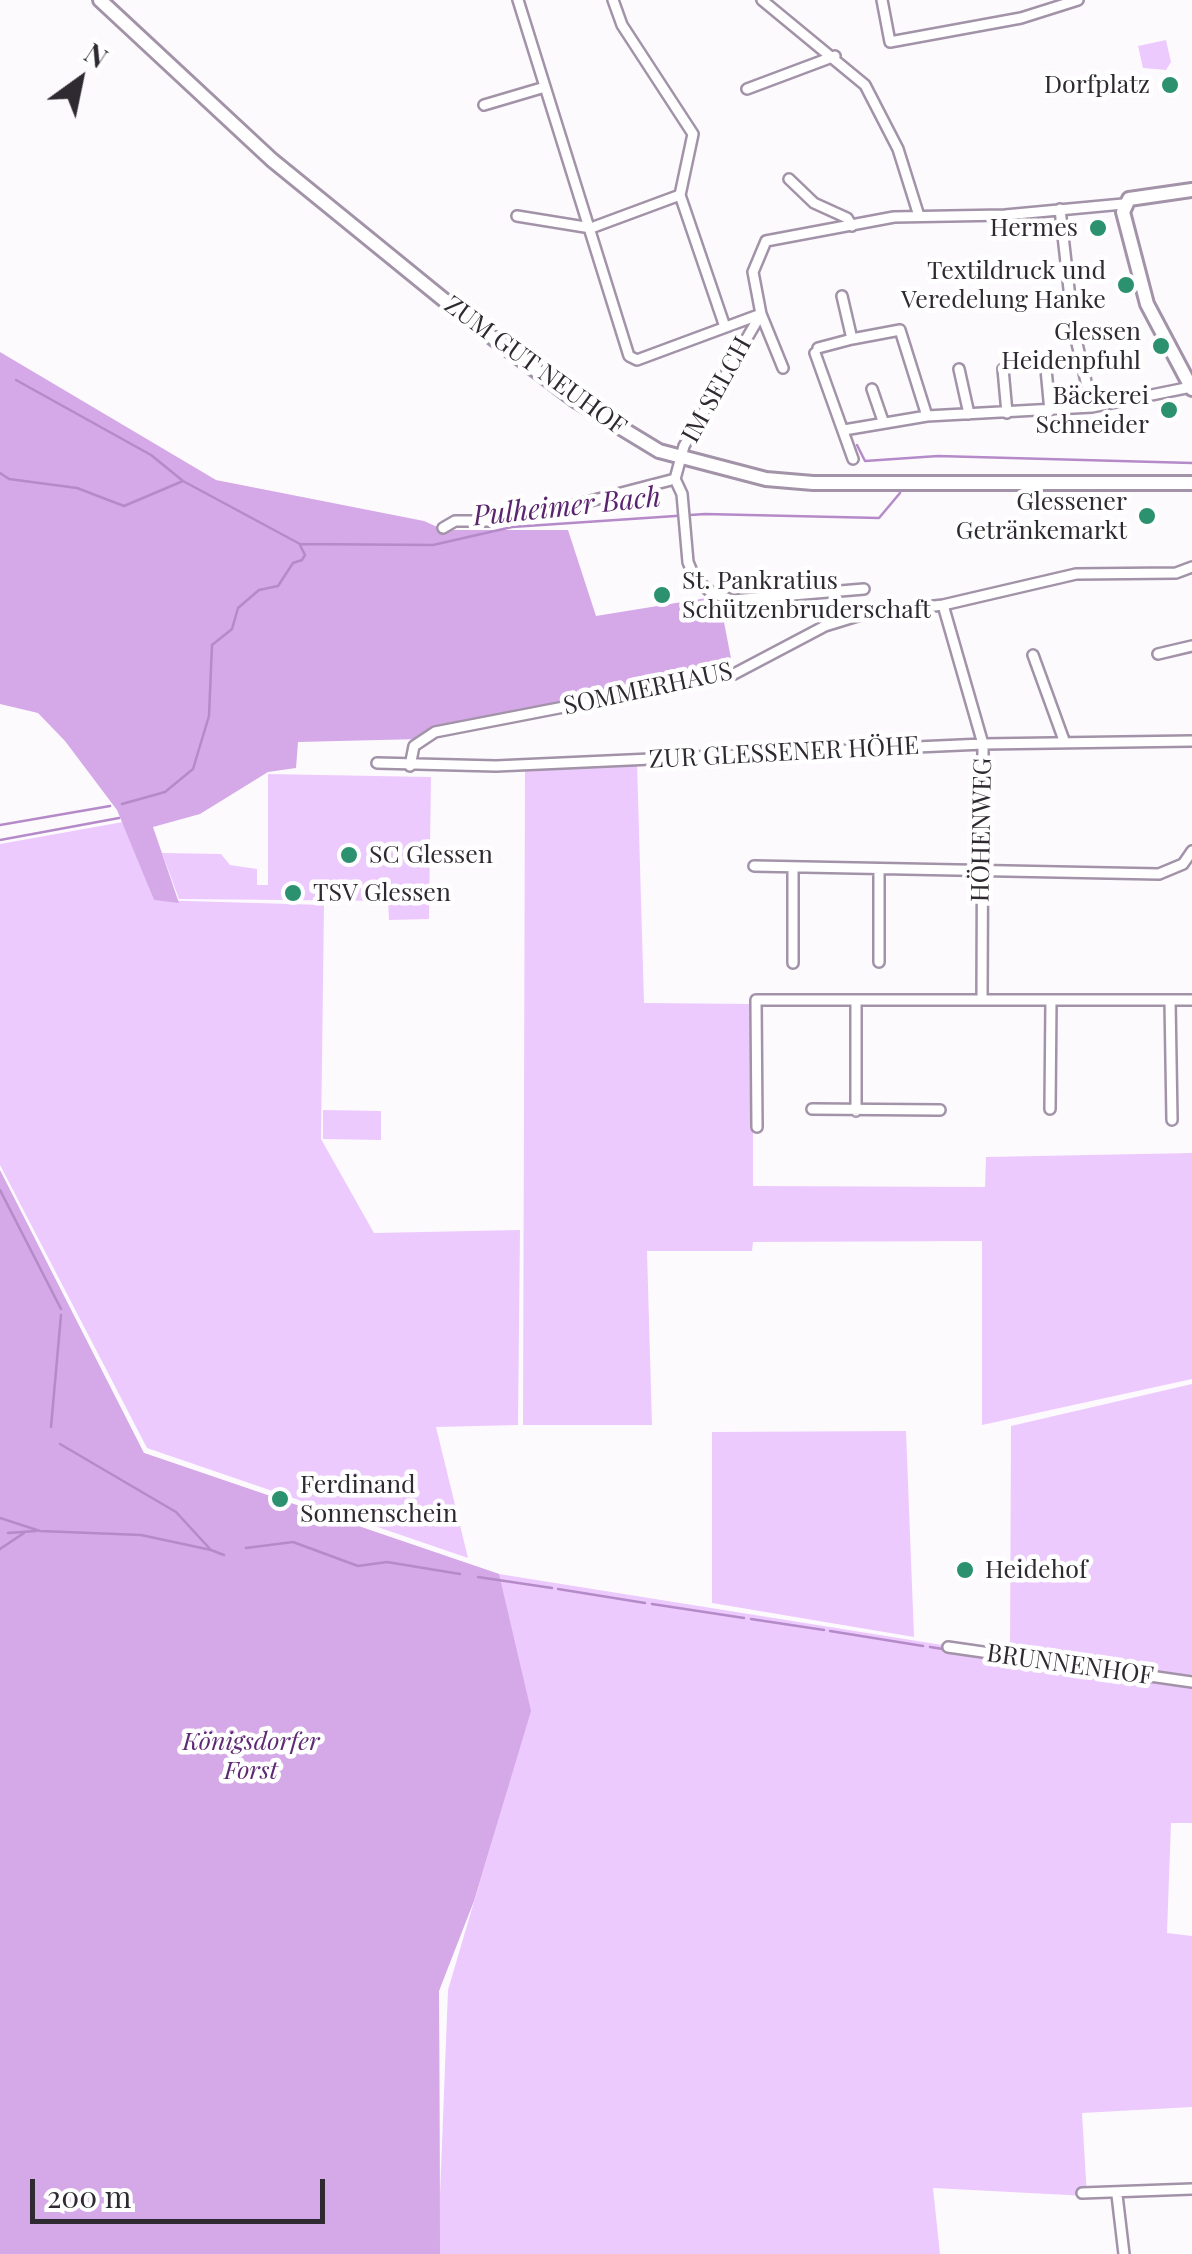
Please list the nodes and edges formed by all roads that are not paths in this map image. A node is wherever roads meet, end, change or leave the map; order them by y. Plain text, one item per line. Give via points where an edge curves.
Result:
1 (100, 0) edge
2 (518, 0) edge
3 (613, 0) edge
4 (762, 0) edge
5 (882, 0) edge
6 (1078, 0) edge
7 (835, 56) junction
8 (545, 87) junction
9 (748, 89) dead end
10 (484, 105) dead end
11 (788, 179) dead end
12 (1192, 190) edge
13 (680, 196) junction
14 (1124, 204) junction
15 (1060, 209) junction
16 (517, 216) dead end
17 (919, 216) junction
18 (852, 226) junction
19 (590, 228) junction
20 (842, 296) dead end
21 (1054, 300) dead end
22 (760, 310) junction
23 (725, 327) junction
24 (1075, 335) dead end
25 (852, 339) junction
26 (783, 368) dead end
27 (959, 368) dead end
28 (1002, 369) dead end
29 (1046, 369) dead end
30 (1192, 388) edge
31 (872, 389) dead end
32 (1092, 407) junction
33 (1050, 411) junction
34 (1007, 413) junction
35 (969, 414) junction
36 (927, 416) junction
37 (884, 422) junction
38 (844, 430) junction
39 (854, 459) dead end
40 (681, 460) junction
41 (675, 479) junction
42 (1192, 483) edge
43 (442, 528) dead end
44 (1192, 567) edge
45 (864, 589) dead end
46 (943, 605) junction
47 (1192, 646) edge
48 (1158, 654) dead end
49 (1034, 656) dead end
50 (1192, 740) edge
51 (1065, 743) junction
52 (983, 744) junction
53 (377, 763) dead end
54 (410, 766) junction
55 (1192, 850) edge
56 (754, 866) dead end
57 (793, 868) junction
58 (879, 870) junction
59 (980, 872) junction
60 (879, 962) dead end
61 (793, 963) dead end
62 (982, 1000) junction
63 (1051, 1000) junction
64 (1192, 1000) edge
65 (1170, 1001) junction
66 (856, 1002) junction
67 (812, 1109) dead end
68 (1050, 1109) dead end
69 (856, 1110) junction
70 (940, 1110) dead end
71 (1172, 1120) dead end
72 (757, 1127) dead end
73 (948, 1647) dead end
74 (1192, 1682) edge
75 (1192, 2189) edge
76 (1082, 2193) dead end
77 (1118, 2194) junction
78 (1124, 2254) edge

1 - 40 main road, ZUM GUT NEUHOF via 272,160 460,312 615,427
2 - 8 street
3 - 13 street via 622,26 692,134
4 - 7 street
5 - 6 street via 890,42 1021,18
7 - 9 street
7 - 17 street via 865,85 882,114
8 - 10 street
8 - 19 street
11 - 18 street
12 - 14 main road
13 - 19 street
13 - 23 street
14 - 15 street, IM SELCH
14 - 30 main road via 1147,304
15 - 17 street, IM SELCH
15 - 21 street via 1070,298
16 - 19 street
17 - 18 street, IM SELCH
18 - 22 street, IM SELCH via 766,242 754,272
19 - 23 street via 629,356 637,360
20 - 25 street
22 - 23 street
22 - 26 street
22 - 40 street, IM SELCH
24 - 32 street
25 - 36 street via 900,330
25 - 38 street via 816,350
27 - 35 street
28 - 34 street
29 - 33 street
30 - 32 street
31 - 37 street
32 - 33 street
33 - 34 street
34 - 35 street
35 - 36 street
36 - 37 street
37 - 38 street
38 - 39 street
40 - 41 street, IM SELCH
40 - 42 main road, ZUM GUT NEUHOF via 766,480 813,483
41 - 43 street via 571,506
41 - 45 street via 688,562 712,594 746,602
44 - 46 street, SOMMERHAUS via 1176,573 1076,574
46 - 52 street, HÖHENWEG
46 - 54 street, SOMMERHAUS via 825,626 734,674 696,684 449,727 422,739
47 - 48 street
49 - 51 street
50 - 51 street, ZUR GLESSENER HÖHE
51 - 52 street, ZUR GLESSENER HÖHE
52 - 54 street, ZUR GLESSENER HÖHE
52 - 59 street, HÖHENWEG
53 - 54 street, ZUR GLESSENER HÖHE
55 - 59 street via 1183,864 1159,874
56 - 57 street
57 - 58 street
57 - 61 street
58 - 59 street
58 - 60 street
59 - 62 street, HÖHENWEG
62 - 63 street
62 - 66 street
63 - 65 street
63 - 68 street
64 - 65 street
65 - 71 street
66 - 69 street
66 - 72 street via 756,1000
67 - 69 street
69 - 70 street
73 - 74 street, BRUNNENHOF
75 - 77 street
76 - 77 street
77 - 78 street

